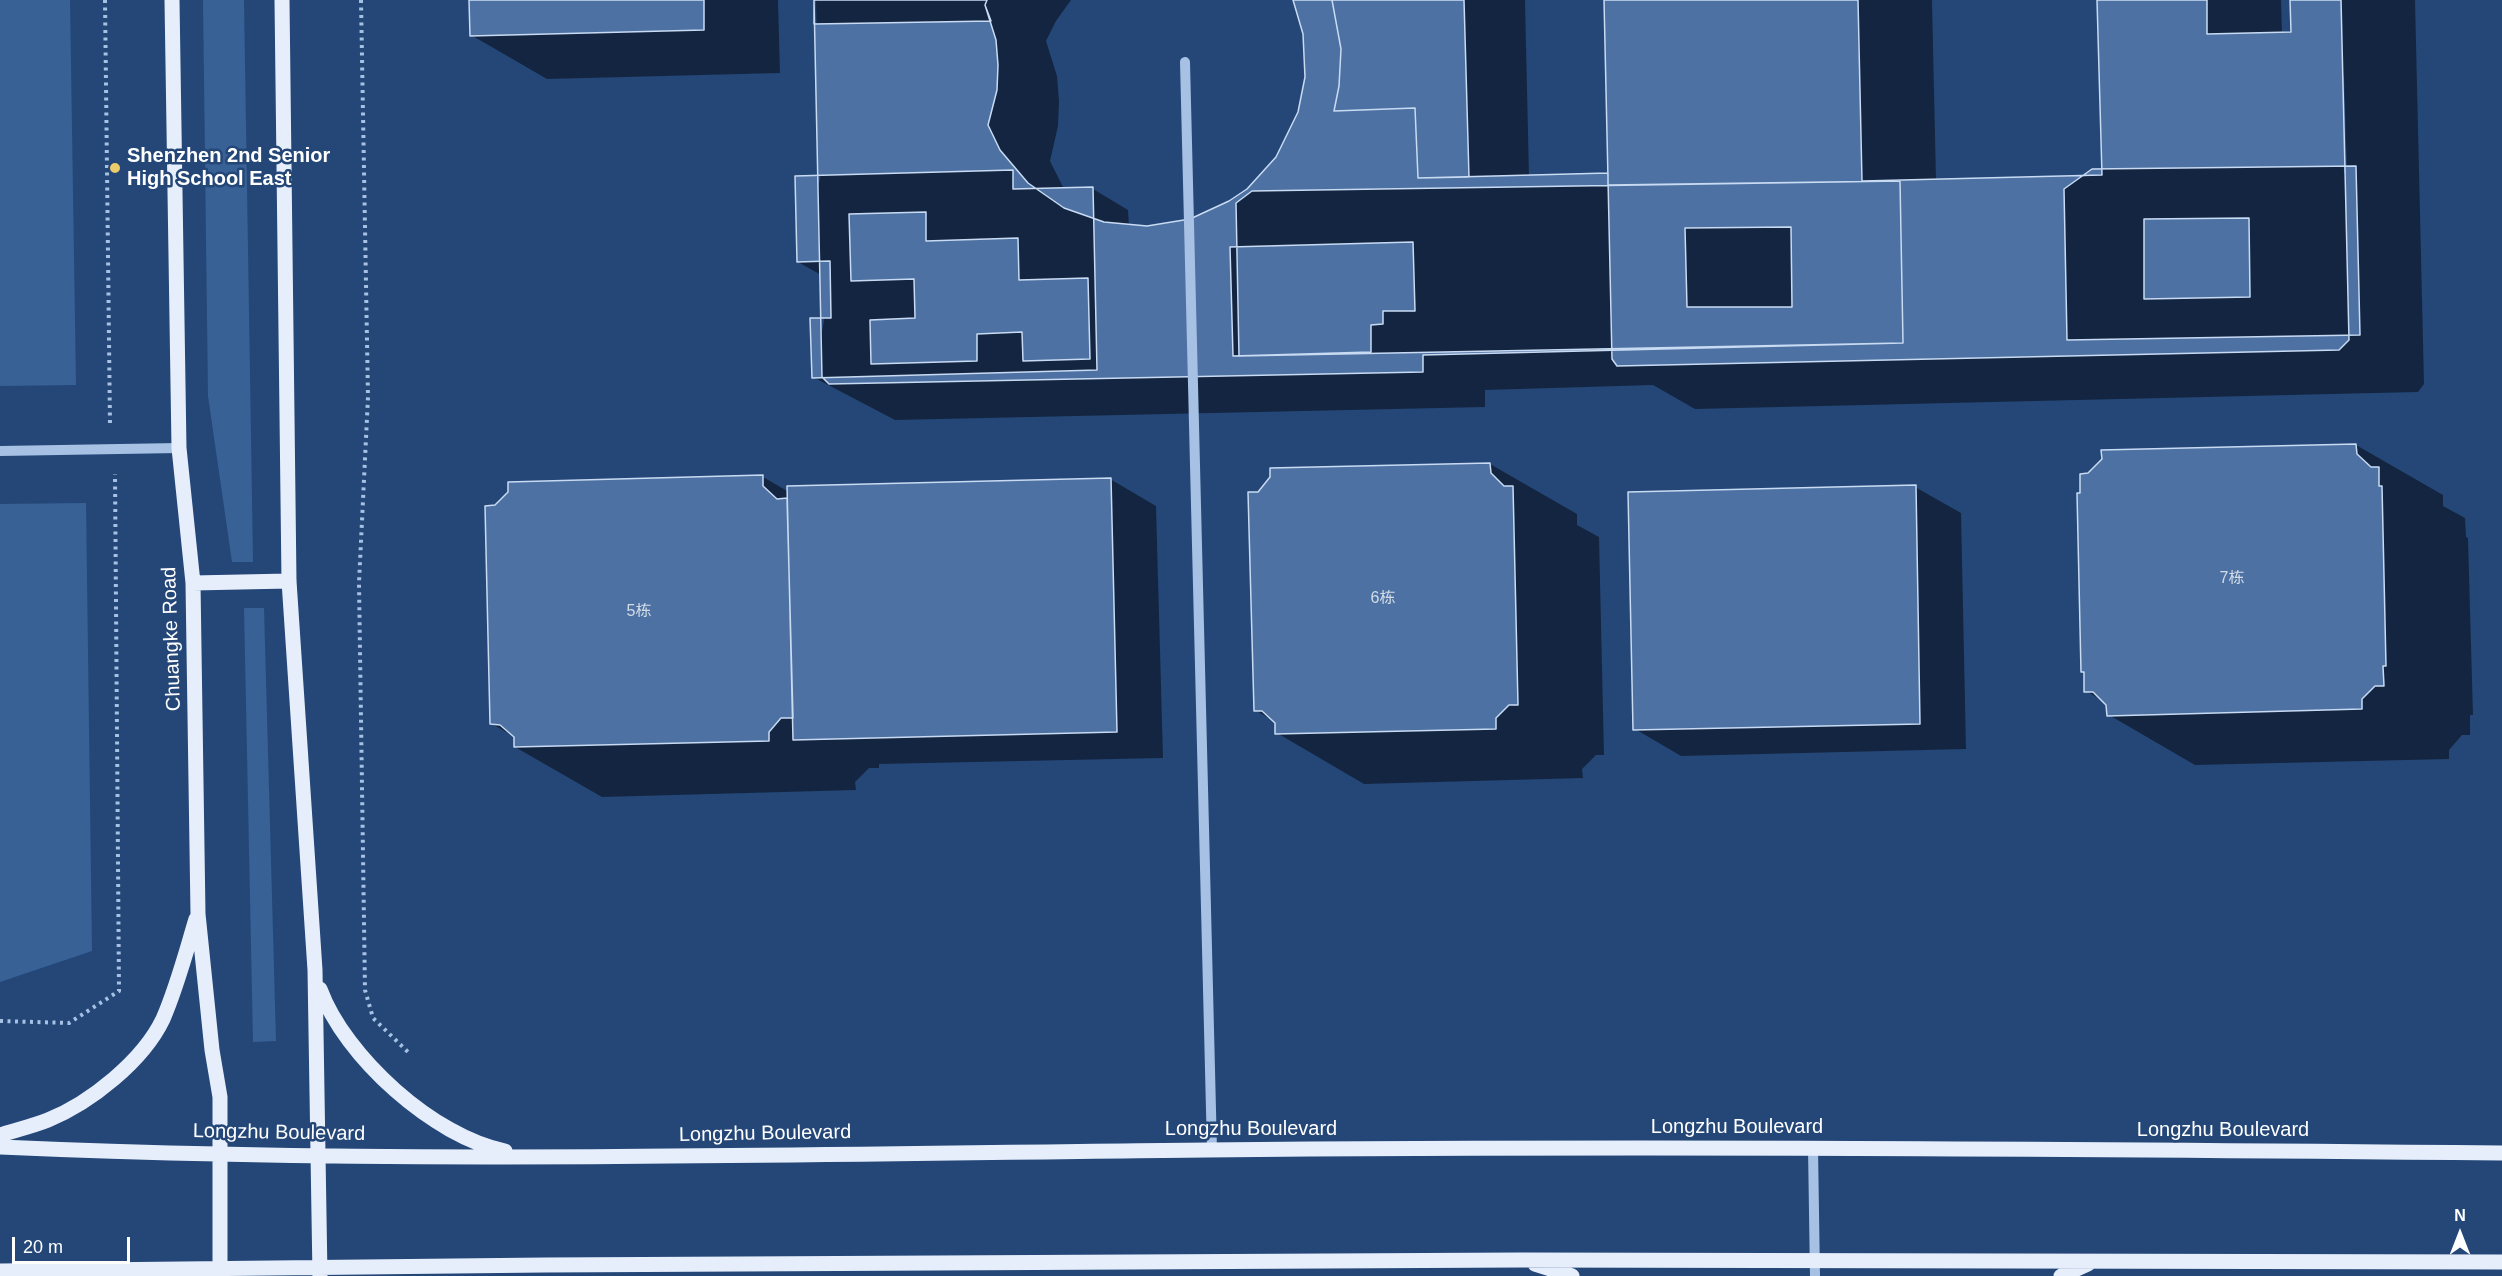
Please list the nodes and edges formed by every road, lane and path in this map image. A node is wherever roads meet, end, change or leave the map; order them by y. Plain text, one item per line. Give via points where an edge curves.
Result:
1 (105, 0) edge
2 (172, 0) edge
3 (282, 0) edge
4 (361, 0) edge
5 (1185, 62) dead end
6 (109, 412) dead end
7 (178, 448) junction
8 (0, 451) edge
9 (116, 480) dead end
10 (289, 581) junction
11 (193, 583) junction
12 (198, 914) junction
13 (315, 970) junction
14 (0, 1021) edge
15 (409, 1053) dead end
16 (0, 1135) edge
17 (0, 1147) edge
18 (1813, 1148) junction
19 (1212, 1150) junction
20 (2502, 1153) edge
21 (219, 1154) junction
22 (318, 1155) junction
23 (535, 1157) junction
24 (1521, 1260) junction
25 (2094, 1262) junction
26 (2502, 1262) edge
27 (544, 1265) junction
28 (1815, 1268) edge
29 (220, 1272) edge
30 (320, 1272) edge
31 (0, 1273) edge
32 (5, 1276) edge
33 (500, 1276) edge
34 (1572, 1276) edge
35 (2061, 1276) edge

1 - 6 path
2 - 7 main road, Chuangke Road
3 - 10 main road
4 - 15 path via 368,397 359,583 365,990 373,1018
5 - 19 street
7 - 8 street
7 - 11 main road, Chuangke Road
9 - 14 path via 119,991 69,1023
10 - 11 main road
10 - 13 main road
11 - 12 main road, Chuangke Road
12 - 16 main road via 162,1020 144,1049 88,1097 49,1120
12 - 21 main road, Chuangke Road via 219,1097
13 - 22 main road
13 - 23 main road via 336,1024 384,1081 456,1132 489,1148
17 - 21 main road, Longzhu Boulevard
18 - 19 main road, Longzhu Boulevard
18 - 20 main road, Longzhu Boulevard
18 - 28 street
19 - 23 main road, Longzhu Boulevard
21 - 22 main road, Longzhu Boulevard
21 - 29 main road, Chuangke Road
22 - 23 main road, Longzhu Boulevard
22 - 30 main road
24 - 27 main road
24 - 28 main road
24 - 34 main road
25 - 26 main road
25 - 28 main road
25 - 35 main road
27 - 30 main road
27 - 33 main road
29 - 30 main road
29 - 31 main road
31 - 32 main road

